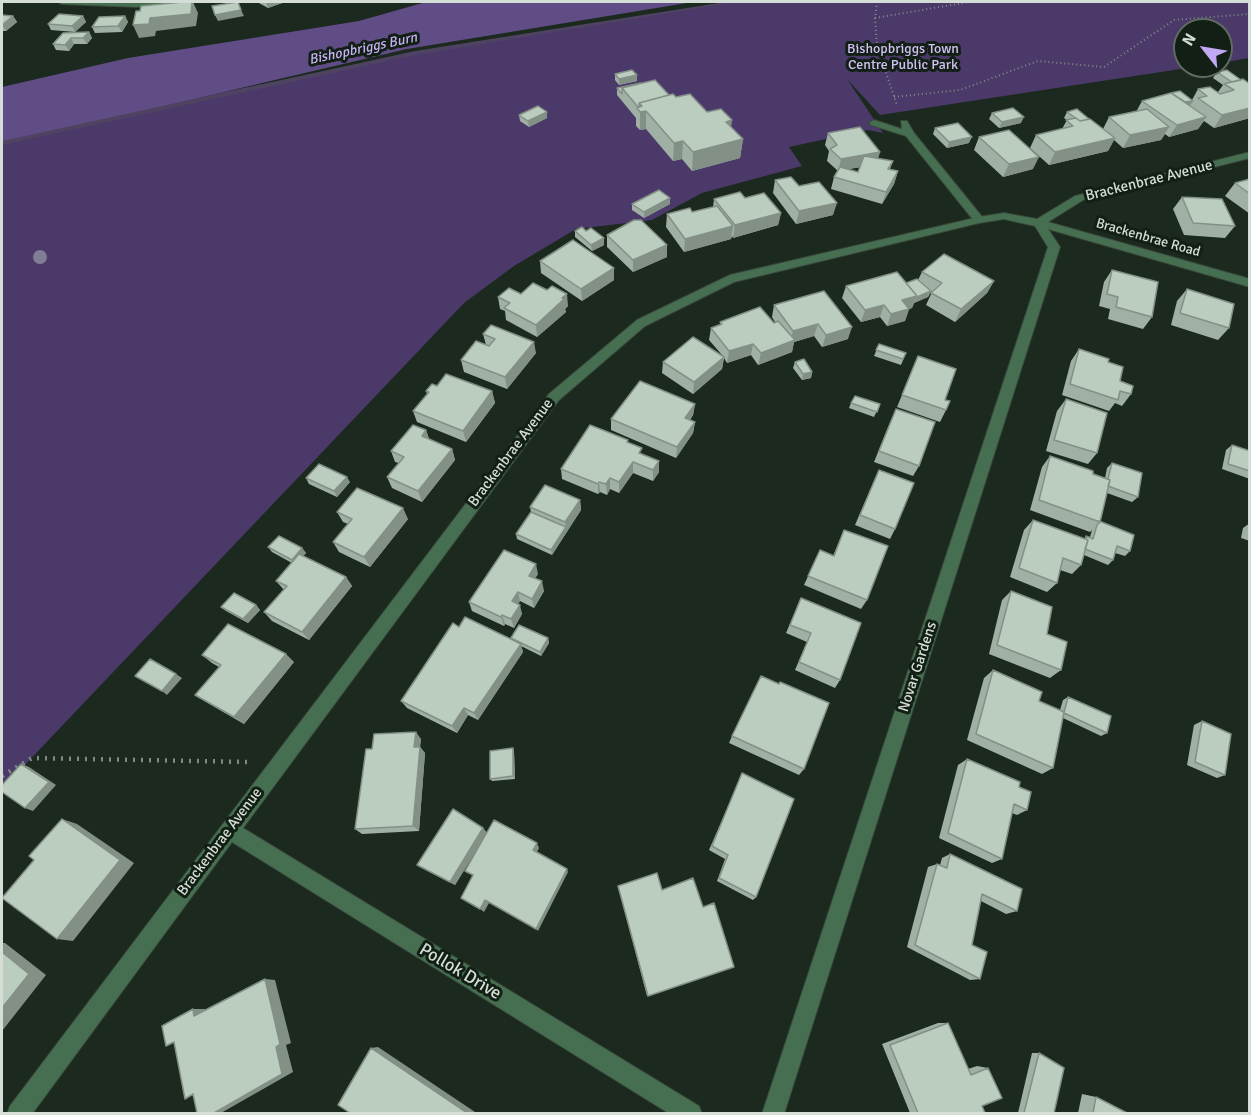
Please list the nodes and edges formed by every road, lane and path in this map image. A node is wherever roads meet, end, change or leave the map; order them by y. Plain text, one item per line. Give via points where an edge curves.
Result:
1 (63, 2) edge
2 (176, 2) edge
3 (877, 2) edge
4 (969, 2) edge
5 (1250, 14) edge
6 (875, 18) junction
7 (894, 97) junction
8 (874, 123) dead end
9 (904, 123) joint
10 (909, 134) junction
11 (1250, 155) edge
12 (979, 220) junction
13 (1039, 223) junction
14 (1250, 283) edge
15 (280, 762) junction
16 (2, 776) edge
17 (229, 830) junction
18 (18, 1113) edge
19 (691, 1113) edge
20 (773, 1113) edge

1 - 2 street
3 - 6 path
4 - 6 path
5 - 7 path via 1174,20 1104,67 1038,61 960,90
6 - 7 path via 877,46
7 - 9 path
8 - 10 street
9 - 10 street
10 - 12 street
11 - 13 street, Brackenbrae Avenue via 1079,198
12 - 13 street, Brackenbrae Avenue via 1004,216
12 - 15 street, Brackenbrae Avenue via 730,279 641,323 554,397
13 - 14 street, Brackenbrae Road
13 - 20 street, Novar Gardens via 1054,247
15 - 16 path via 32,758
15 - 17 street, Brackenbrae Avenue
17 - 18 street, Brackenbrae Avenue
17 - 19 street, Pollok Drive

